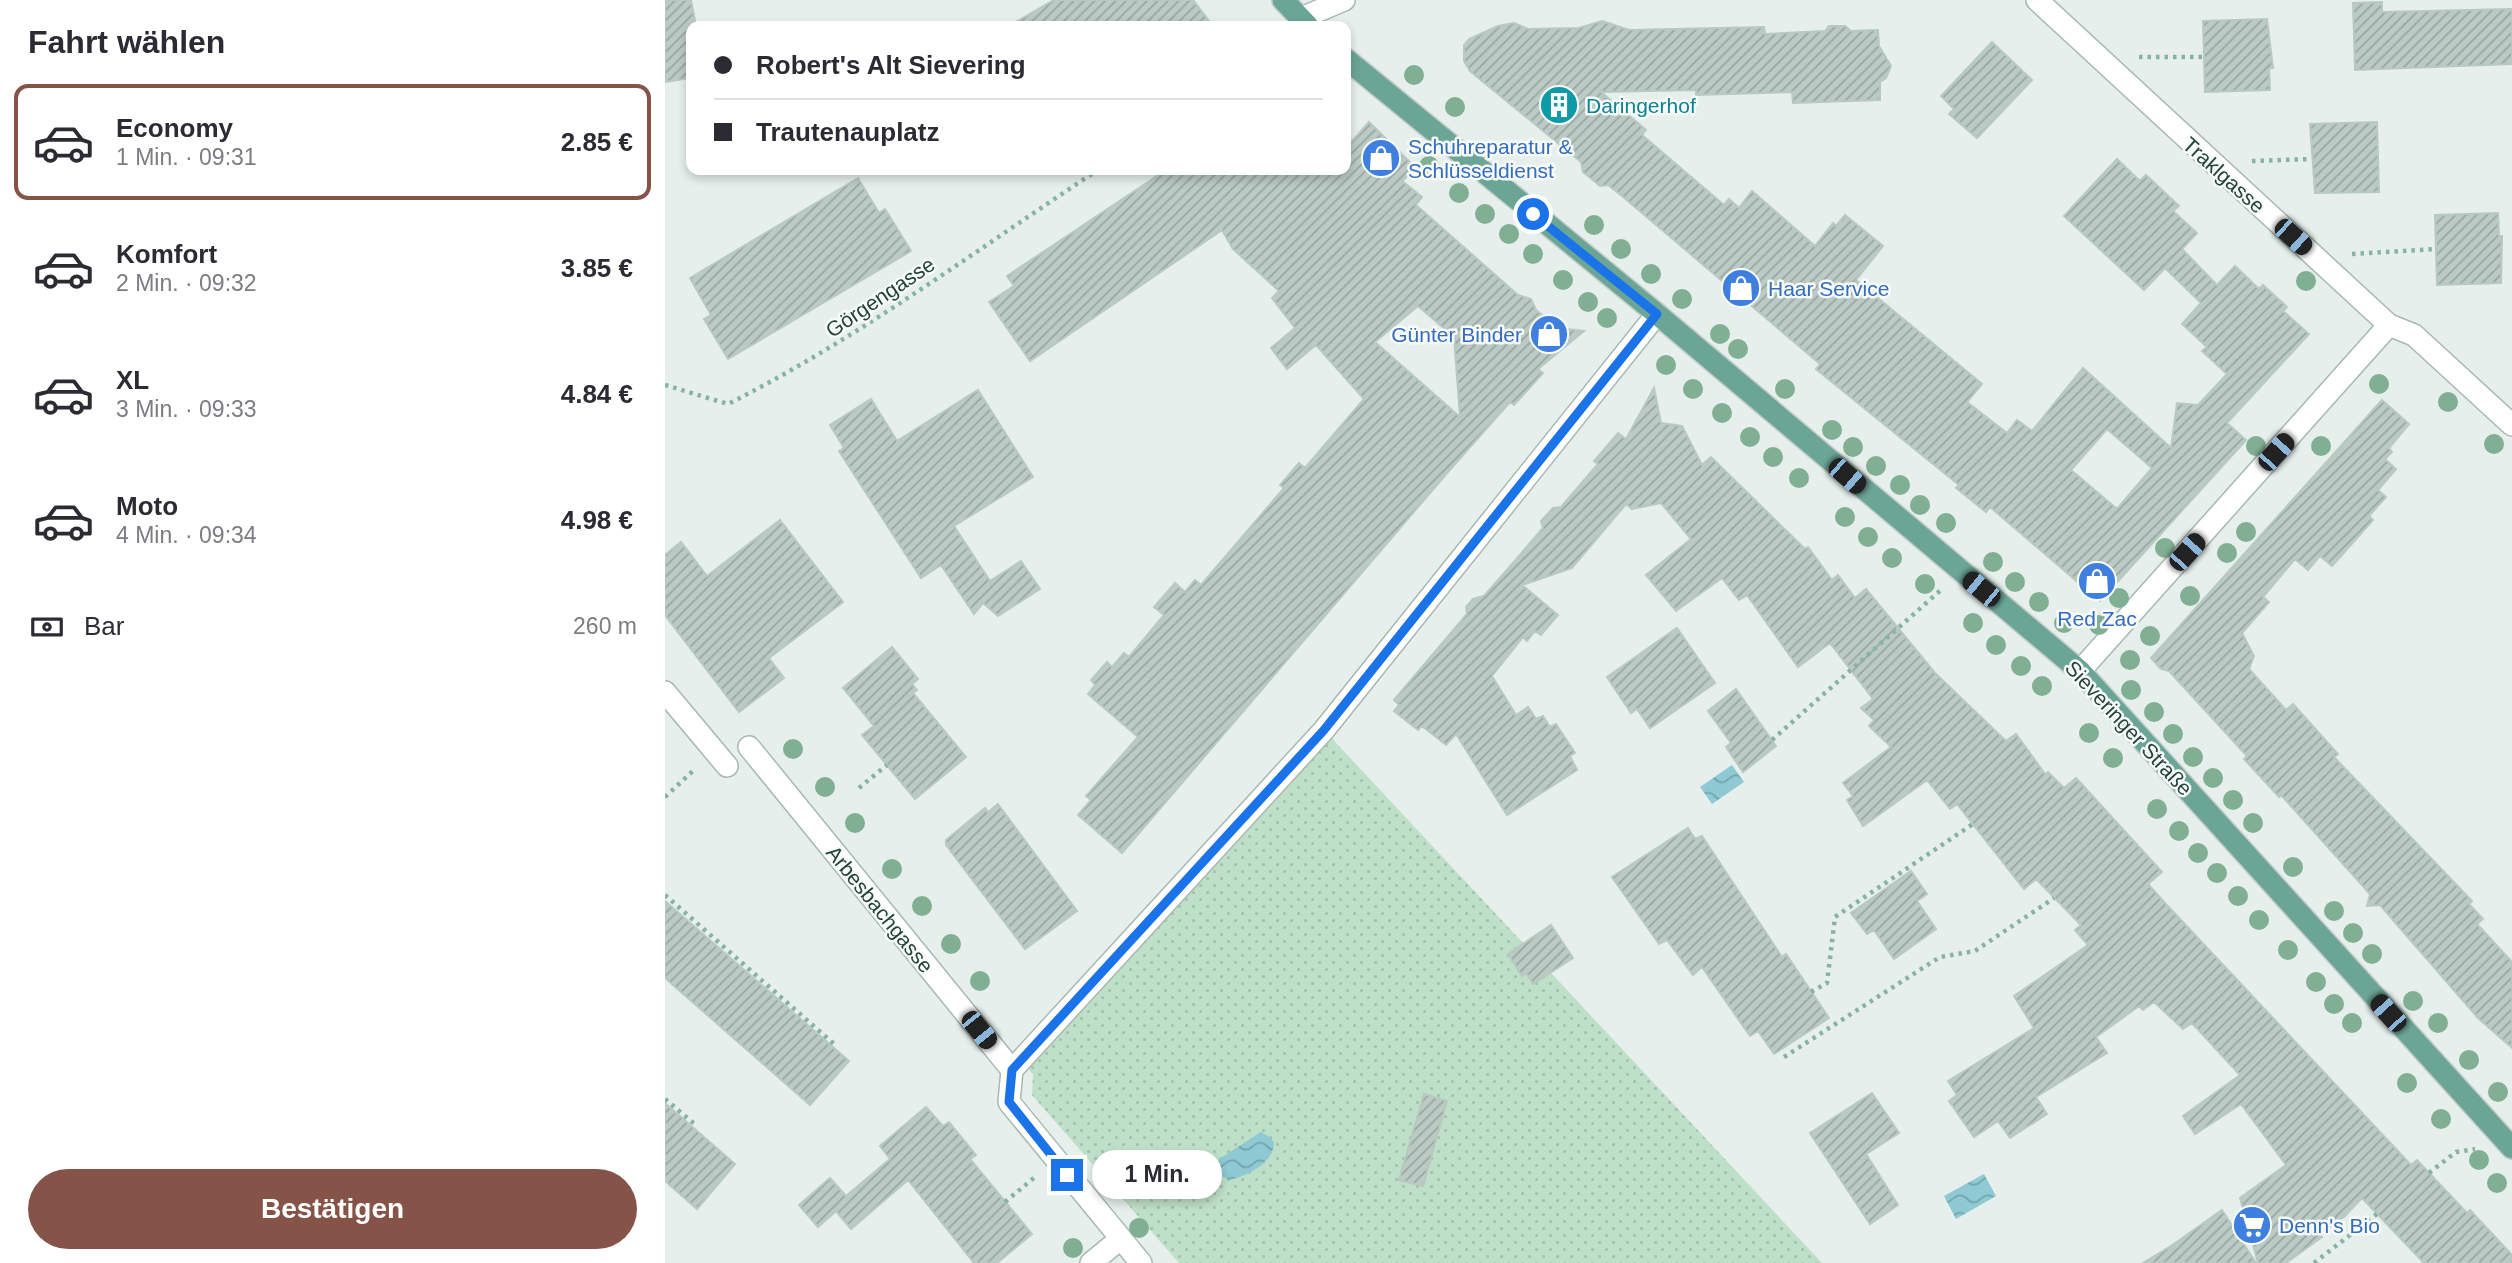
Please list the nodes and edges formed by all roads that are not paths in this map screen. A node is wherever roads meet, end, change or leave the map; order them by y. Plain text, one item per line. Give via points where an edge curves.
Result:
1 (1283, 0) edge
2 (1344, 0) edge
3 (2037, 0) edge
4 (1302, 21) edge
5 (1307, 21) edge
6 (1351, 63) edge
7 (1657, 314) junction
8 (2389, 326) junction
9 (2512, 425) edge
10 (2080, 671) junction
11 (665, 692) edge
12 (749, 747) dead end
13 (721, 759) road end
14 (1012, 1070) junction
15 (2510, 1143) edge
16 (1119, 1240) junction
17 (1091, 1263) edge
18 (1141, 1263) edge

1 - 4 main road
2 - 5 street
3 - 8 street, Traklgasse
6 - 7 main road, Sieveringer Straße
7 - 10 main road, Sieveringer Straße
7 - 14 street via 1324,730
8 - 9 street, Traklgasse via 2414,335
8 - 10 street
10 - 15 main road, Sieveringer Straße
11 - 13 street
12 - 14 street, Arbesbachgasse
14 - 16 street via 1009,1102
16 - 17 street
16 - 18 street

